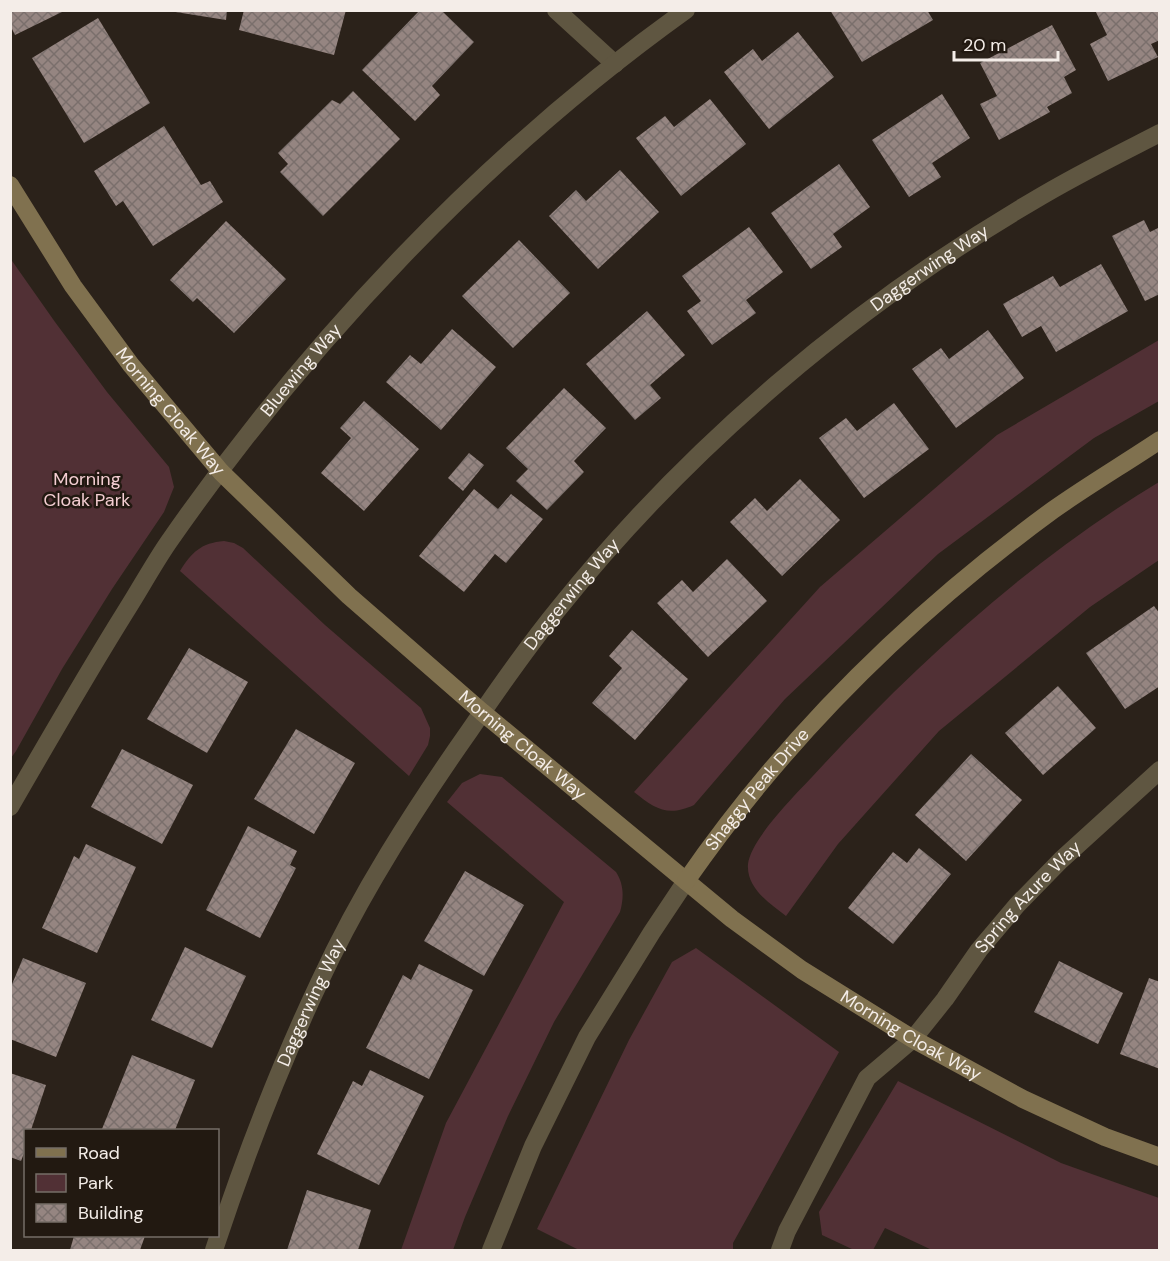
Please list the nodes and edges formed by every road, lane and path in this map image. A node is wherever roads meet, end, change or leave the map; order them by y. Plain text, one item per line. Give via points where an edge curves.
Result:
1 (556, 10) edge
2 (686, 10) edge
3 (615, 64) junction
4 (1160, 133) edge
5 (10, 185) edge
6 (1160, 440) edge
7 (221, 472) junction
8 (482, 712) junction
9 (1160, 770) edge
10 (10, 807) edge
11 (686, 881) junction
12 (913, 1039) junction
13 (1160, 1158) edge
14 (219, 1236) edge
15 (490, 1251) edge
16 (780, 1251) edge

1 - 3 street
2 - 3 street, Bluewing Way
3 - 7 street, Bluewing Way via 501,161 382,278 311,356
4 - 8 street, Daggerwing Way via 1032,201 957,249 831,340 764,396 651,503 604,554
5 - 7 street, Morning Cloak Way via 73,286 131,365
6 - 11 street, Shaggy Peak Drive via 1053,510 936,603 821,712 716,838
7 - 8 street, Morning Cloak Way via 349,596
7 - 10 street, Bluewing Way via 168,544
8 - 11 street, Morning Cloak Way
8 - 14 street, Daggerwing Way via 407,822 320,980 277,1076
9 - 12 street, Spring Azure Way via 1017,905
11 - 12 street, Morning Cloak Way via 802,970
11 - 15 street, Shaggy Peak Drive via 586,1037 533,1146
12 - 13 street, Morning Cloak Way via 1023,1099
12 - 16 street, Spring Azure Way via 867,1078

